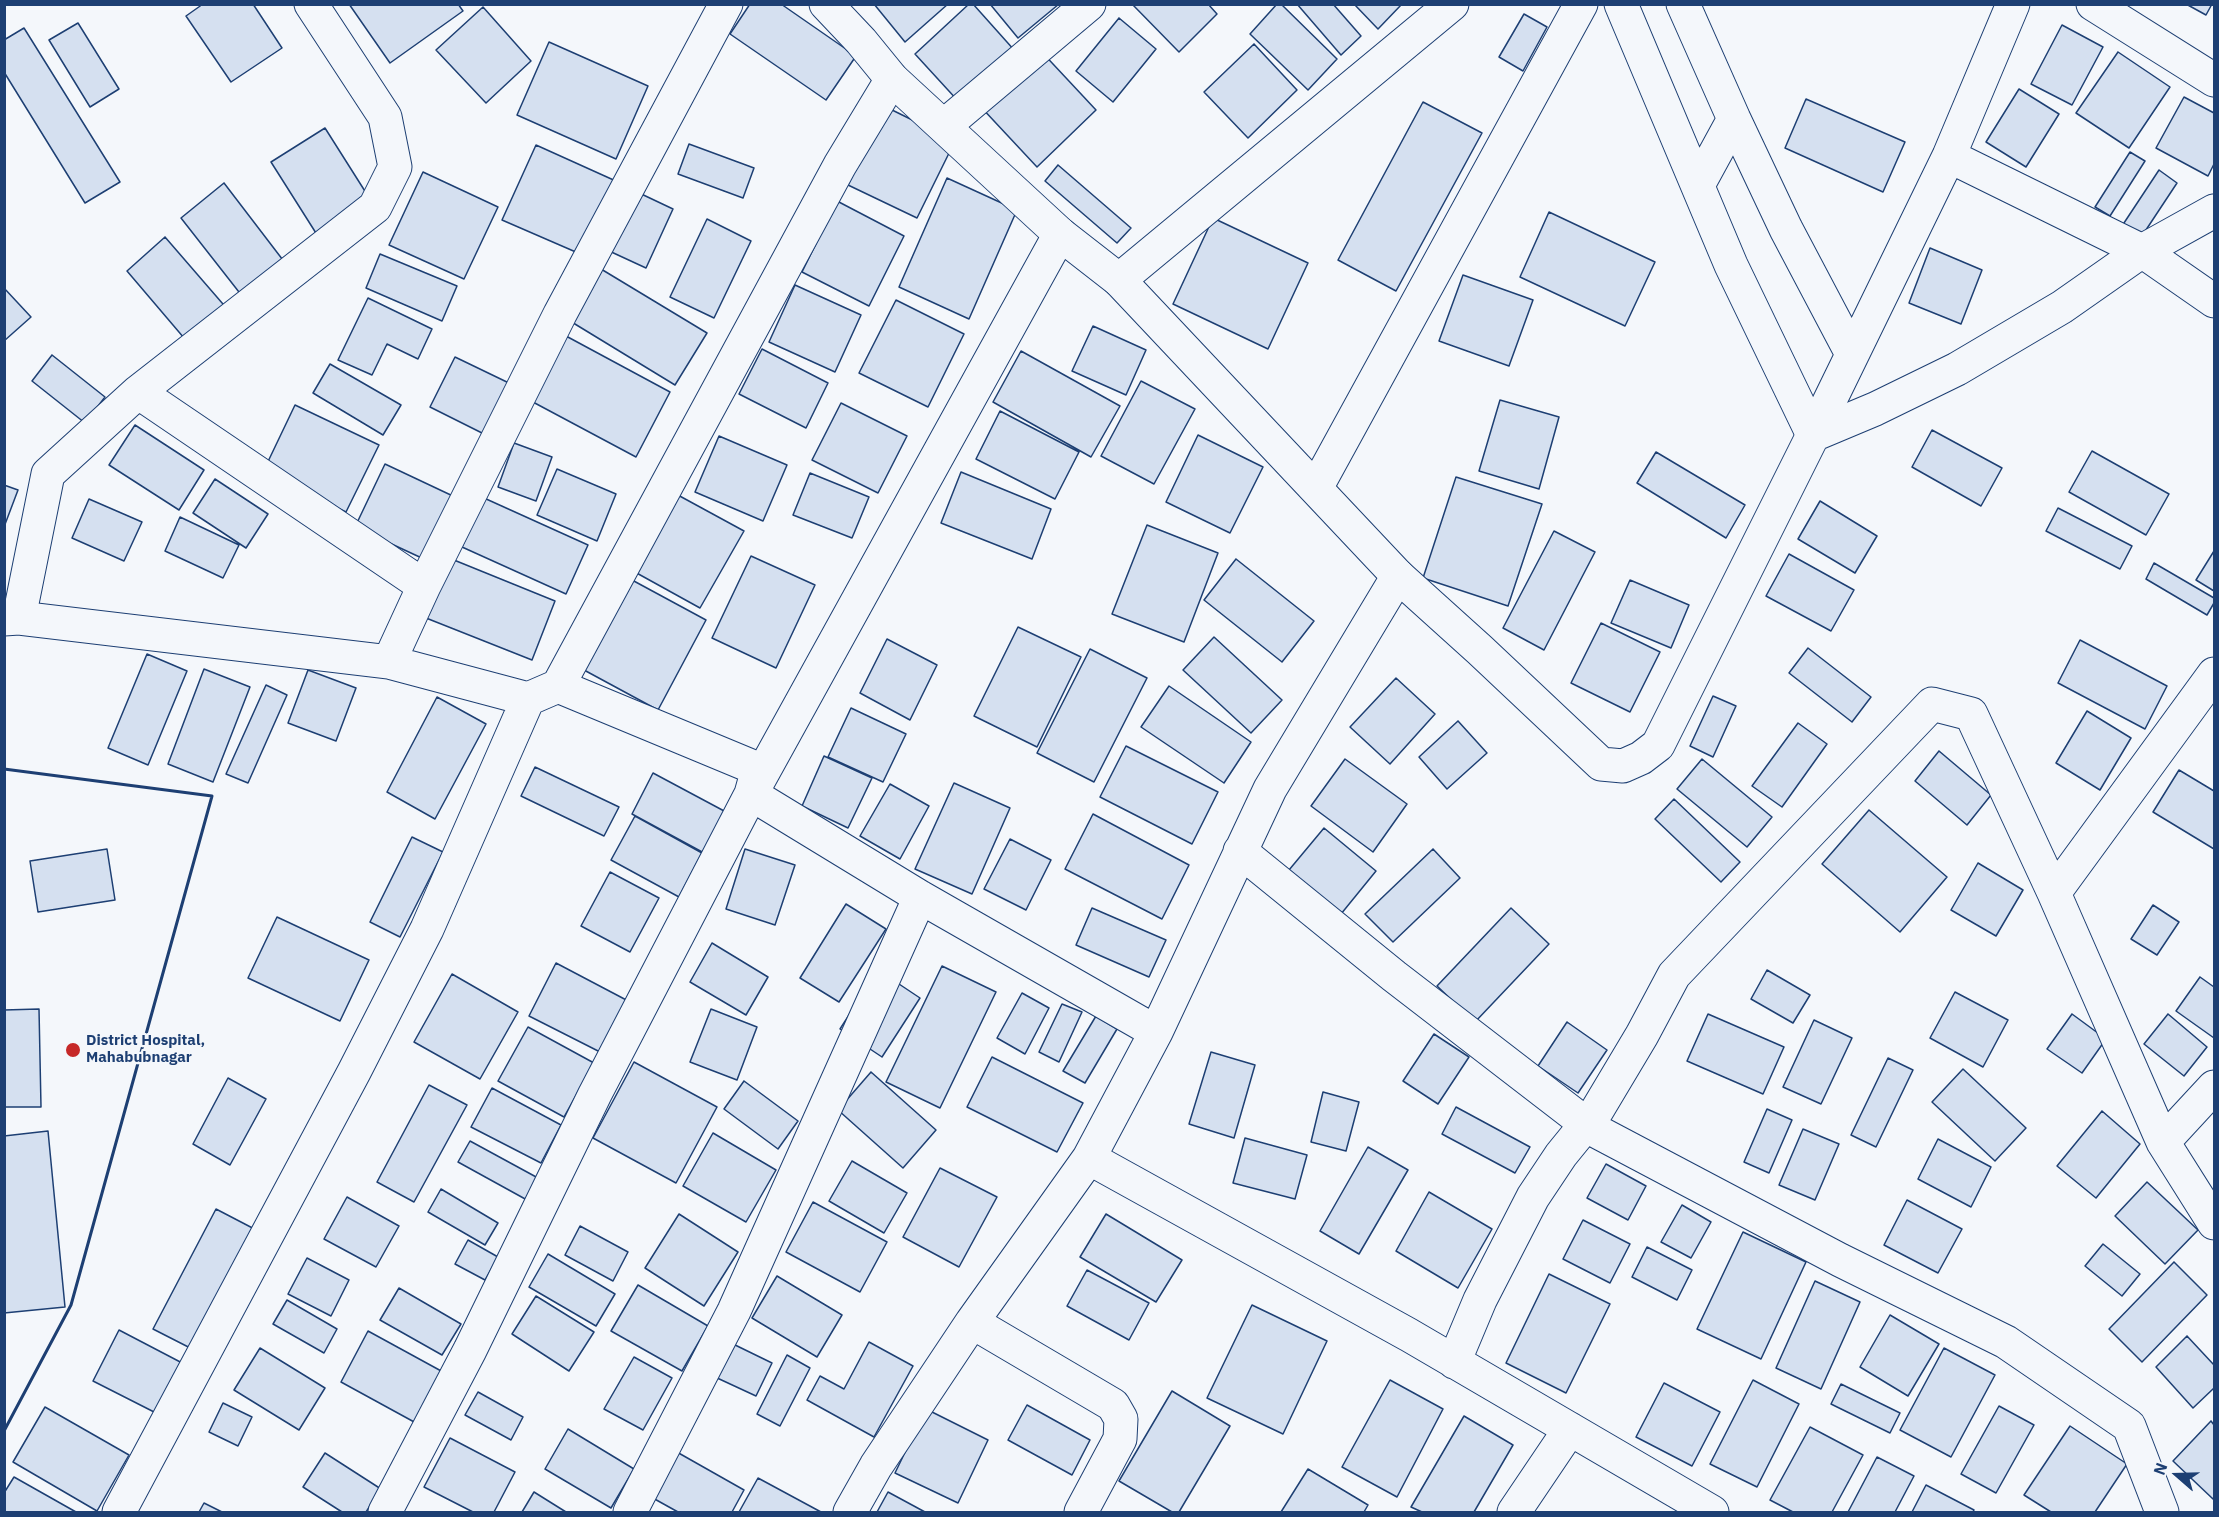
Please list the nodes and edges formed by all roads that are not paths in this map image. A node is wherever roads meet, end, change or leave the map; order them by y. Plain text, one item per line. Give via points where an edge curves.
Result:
1 (311, 4) edge
2 (726, 4) edge
3 (826, 4) edge
4 (1089, 4) edge
5 (1452, 4) edge
6 (1581, 4) edge
7 (1621, 4) edge
8 (1683, 4) edge
9 (2013, 4) edge
10 (2093, 4) edge
11 (892, 79) junction
12 (2214, 80) edge
13 (1734, 119) junction
14 (944, 126) junction
15 (1949, 156) junction
16 (1698, 185) junction
17 (2214, 211) edge
18 (1059, 234) junction
19 (2142, 251) junction
20 (1119, 280) junction
21 (2214, 301) edge
22 (1852, 354) junction
23 (138, 393) junction
24 (1814, 435) junction
25 (1316, 488) junction
26 (1398, 576) junction
27 (424, 586) junction
28 (12, 619) edge
29 (390, 662) junction
30 (2214, 674) edge
31 (558, 686) junction
32 (528, 699) junction
33 (751, 794) junction
34 (1240, 851) junction
35 (2054, 893) junction
36 (920, 897) junction
37 (1156, 1032) junction
38 (2214, 1087) edge
39 (1586, 1124) junction
40 (2163, 1142) junction
41 (1089, 1158) junction
42 (2214, 1223) edge
43 (972, 1322) junction
44 (1454, 1362) junction
45 (1570, 1430) junction
46 (1086, 1511) edge
47 (119, 1512) edge
48 (385, 1512) edge
49 (630, 1512) edge
50 (850, 1512) edge
51 (1514, 1512) edge
52 (1712, 1512) edge
53 (2162, 1512) edge

1 - 23 street via 385,117 395,167 375,207
2 - 27 street via 560,314
3 - 11 street
4 - 14 street
5 - 20 street
6 - 25 street
7 - 16 street
8 - 13 street
9 - 15 street
10 - 12 street
11 - 14 street
11 - 31 street via 840,165
13 - 16 street
13 - 22 street
14 - 18 street
15 - 19 street
15 - 22 street
16 - 24 street via 1731,265
17 - 19 street
18 - 20 street
18 - 33 street
19 - 21 street
19 - 24 street via 2062,307 1957,369
20 - 25 street
22 - 24 street
23 - 27 street
23 - 28 street via 48,474
24 - 26 street via 1658,745 1623,766 1601,764
25 - 26 street
26 - 34 street via 1270,789
27 - 29 street
28 - 29 street
29 - 32 street
30 - 35 street
31 - 32 street
31 - 33 street via 758,769
32 - 47 street via 427,929
33 - 36 street
33 - 48 street via 595,1094 471,1350
34 - 37 street
34 - 39 street
35 - 39 street via 1971,714 1932,704 1674,975 1637,1044
35 - 40 street
36 - 37 street
36 - 49 street via 734,1311
37 - 41 street
38 - 40 street
39 - 44 street via 1533,1197 1480,1300
39 - 53 street via 1840,1260 2006,1342 2129,1426
40 - 42 street
41 - 43 street
41 - 44 street
43 - 46 street via 1113,1405 1121,1419 1120,1439
43 - 50 street
44 - 45 street
45 - 51 street
45 - 52 street

